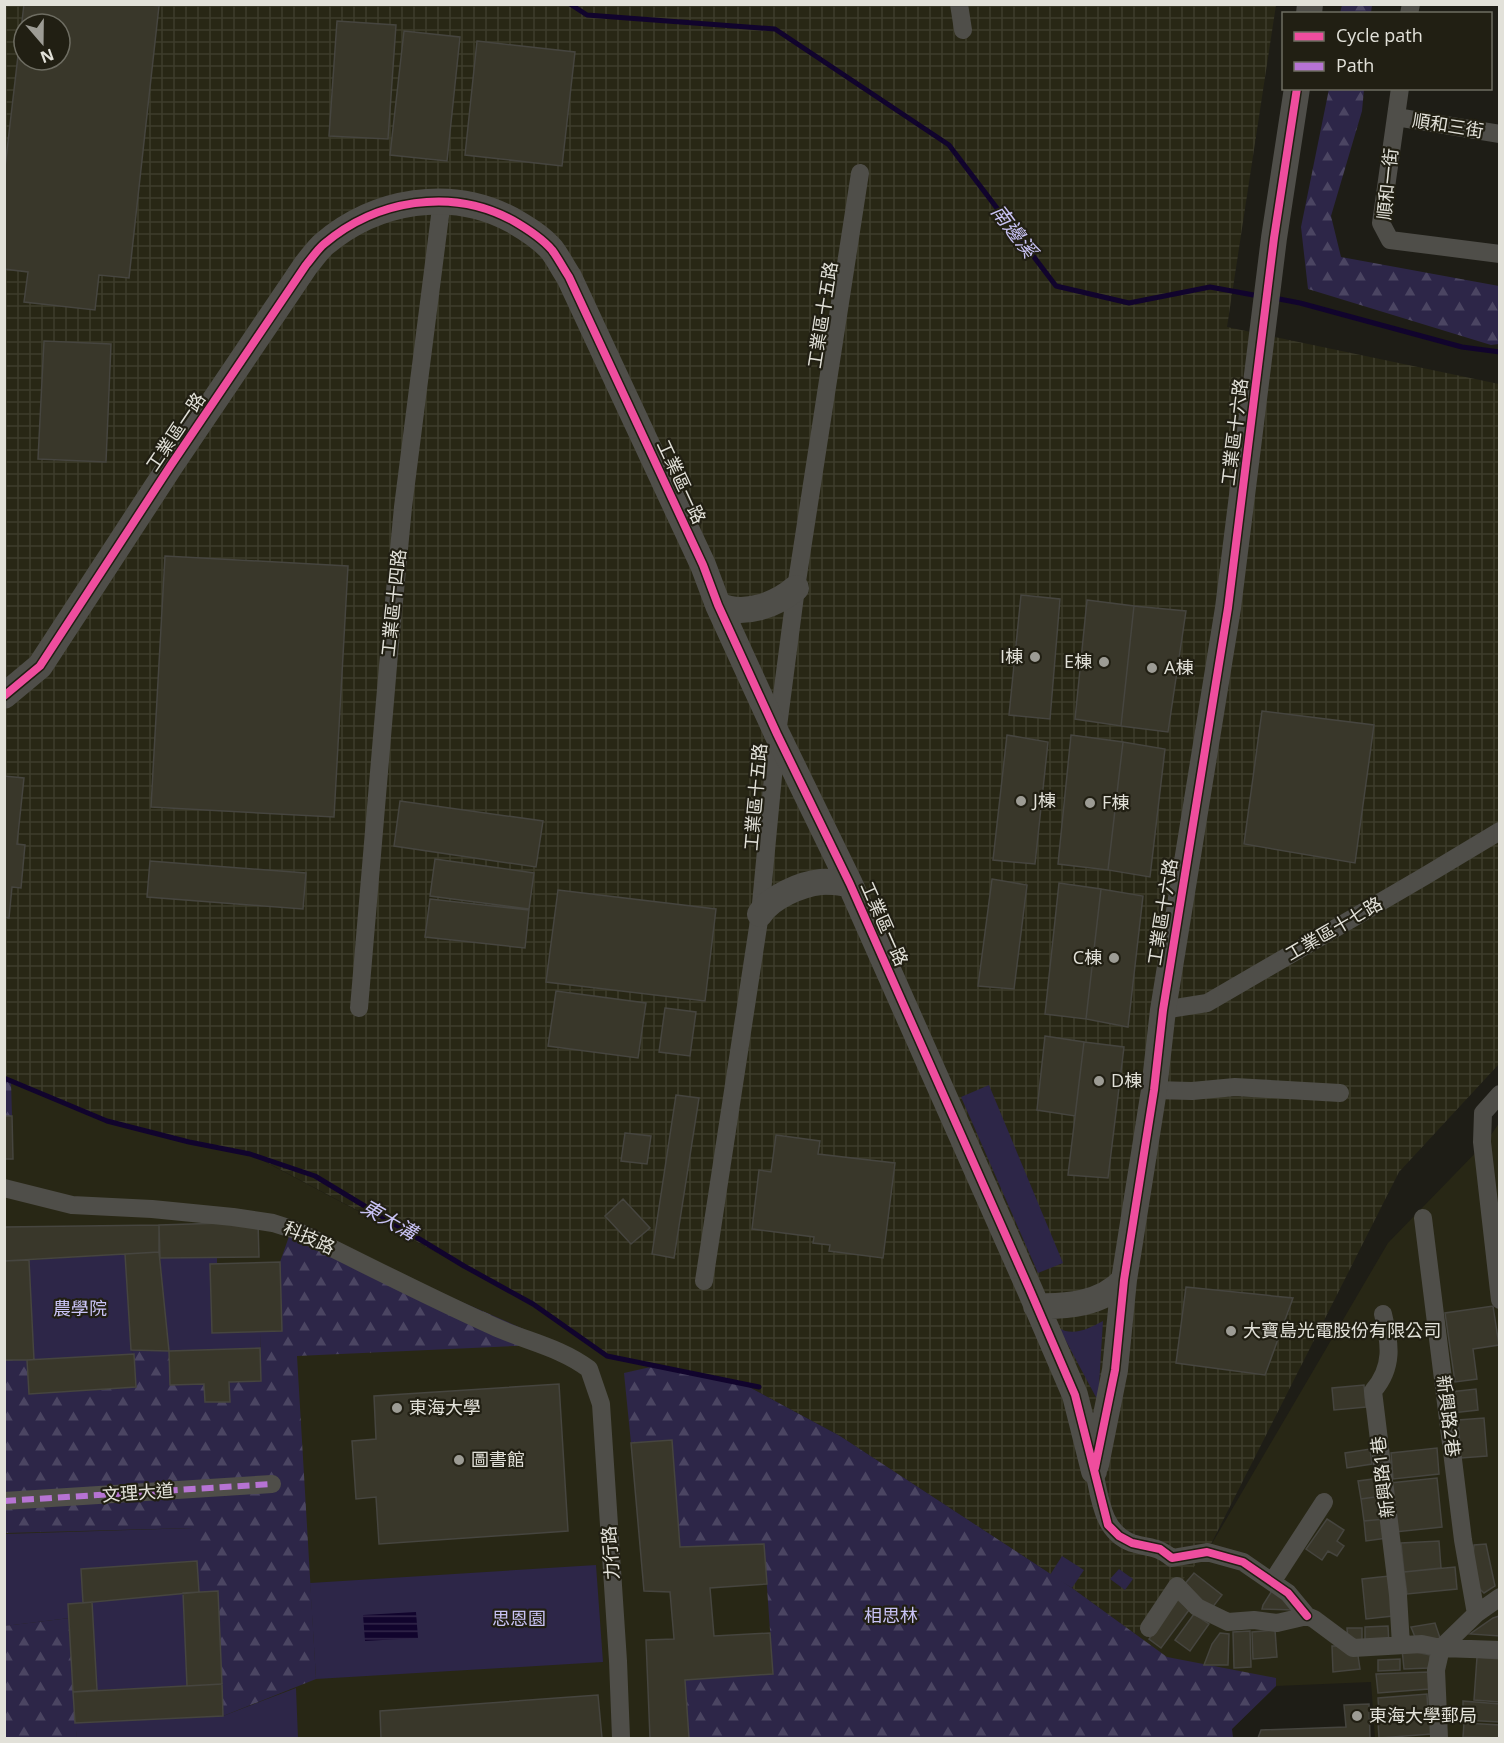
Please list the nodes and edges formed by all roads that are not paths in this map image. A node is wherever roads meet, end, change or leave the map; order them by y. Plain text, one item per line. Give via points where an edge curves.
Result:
1 (959, 4) edge
2 (963, 30) dead end
3 (1297, 90) edge
4 (1400, 90) edge
5 (1396, 117) junction
6 (1500, 134) edge
7 (860, 173) dead end
8 (442, 200) junction
9 (1500, 254) edge
10 (796, 588) junction
11 (718, 605) junction
12 (4, 696) edge
13 (777, 734) junction
14 (1500, 831) edge
15 (850, 884) junction
16 (760, 914) junction
17 (359, 1008) dead end
18 (1162, 1010) junction
19 (1154, 1090) junction
20 (1340, 1093) dead end
21 (1500, 1094) edge
22 (4, 1188) edge
23 (1424, 1218) dead end
24 (1124, 1280) junction
25 (704, 1281) dead end
26 (1500, 1300) edge
27 (1036, 1306) junction
28 (1383, 1314) dead end
29 (589, 1369) joint
30 (1094, 1471) junction
31 (272, 1484) dead end
32 (4, 1501) edge
33 (1324, 1502) dead end
34 (1172, 1558) junction
35 (1272, 1582) junction
36 (1177, 1586) junction
37 (1500, 1597) edge
38 (1476, 1614) junction
39 (1306, 1616) junction
40 (1149, 1628) dead end
41 (1401, 1645) junction
42 (1441, 1647) junction
43 (1500, 1650) edge
44 (621, 1738) edge
45 (1438, 1738) edge

1 - 2 street
3 - 18 street, 工業區十六路 via 1274,238 1228,608
4 - 5 street, 順和一街
5 - 6 street, 順和三街
5 - 9 street, 順和一街 via 1381,223 1390,240
7 - 10 street, 工業區十五路
8 - 11 street, 工業區一路 via 478,205 505,216 551,249 605,352
8 - 12 street, 工業區一路 via 384,211 323,245 171,465 40,666
8 - 17 street, 工業區十四路 via 402,518
10 - 11 street via 764,607 726,609
10 - 13 street, 工業區十五路
11 - 13 street, 工業區一路
13 - 15 street, 工業區一路
13 - 16 street, 工業區十五路
14 - 18 street, 工業區十七路 via 1207,1003
15 - 16 street via 821,882 788,892 766,905
15 - 27 street, 工業區一路
16 - 25 street, 工業區十五路
18 - 19 street, 工業區十六路
19 - 20 street via 1234,1087
19 - 24 street, 工業區十六路
21 - 26 street via 1483,1113 1482,1142
22 - 29 street, 科技路 via 72,1205 233,1216 284,1226 500,1329 550,1347
23 - 38 street, 新興路2巷 via 1463,1540
24 - 27 street via 1109,1294 1074,1305
24 - 30 street, 工業區十六路 via 1115,1370
27 - 30 street, 工業區一路 via 1075,1395
28 - 41 street, 新興路1巷 via 1390,1346 1383,1380 1373,1391
29 - 44 street, 力行路 via 601,1404
30 - 34 street via 1108,1525 1132,1543 1160,1549
31 - 32 street, 文理大道
33 - 35 street
34 - 35 street via 1207,1552 1243,1562
34 - 36 street
35 - 39 street via 1288,1593
36 - 39 street via 1197,1607 1228,1622 1277,1623
36 - 40 street
37 - 38 street
38 - 42 street
39 - 41 street via 1353,1648
41 - 42 street
42 - 43 street
42 - 45 street via 1436,1670

